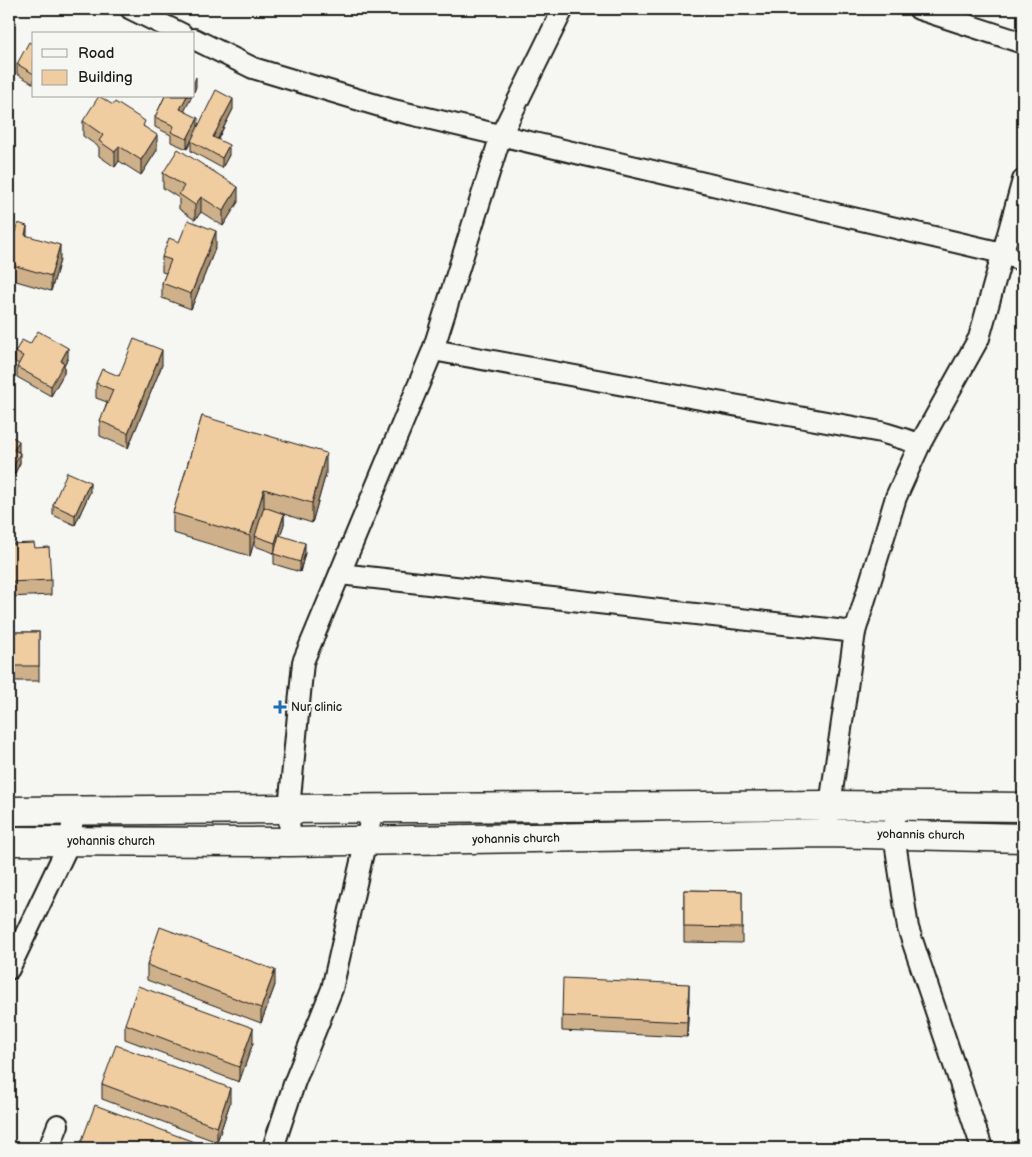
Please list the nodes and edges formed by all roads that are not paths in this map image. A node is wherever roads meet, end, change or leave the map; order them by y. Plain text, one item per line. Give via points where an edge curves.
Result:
1 (130, 9) edge
2 (563, 9) edge
3 (918, 9) edge
4 (178, 32) edge
5 (195, 39) edge
6 (1023, 43) edge
7 (501, 135) junction
8 (1023, 180) edge
9 (1002, 253) junction
10 (1023, 261) edge
11 (434, 350) junction
12 (920, 444) junction
13 (340, 574) junction
14 (855, 632) junction
15 (830, 805) junction
16 (895, 806) junction
17 (1023, 807) edge
18 (373, 808) junction
19 (289, 809) junction
20 (74, 810) junction
21 (9, 811) edge
22 (826, 833) junction
23 (894, 835) junction
24 (1023, 838) edge
25 (9, 840) edge
26 (70, 841) junction
27 (366, 841) junction
28 (290, 842) junction
29 (9, 969) edge
30 (58, 1125) dead end
31 (49, 1148) edge
32 (273, 1148) edge
33 (982, 1148) edge

1 - 4 street
2 - 7 street
3 - 6 street
5 - 7 street via 253,68 393,110
7 - 9 street
7 - 11 street
8 - 9 street
9 - 10 street
9 - 12 street via 979,338
11 - 12 street via 881,432
11 - 13 street
12 - 14 street via 896,497
13 - 14 street
13 - 19 street via 303,662
14 - 15 street
15 - 16 street
15 - 18 street
15 - 22 street
16 - 17 street
16 - 23 street
18 - 19 street
18 - 27 street
19 - 20 street
19 - 28 street
20 - 21 street
20 - 26 street
22 - 23 street, yohannis church
22 - 27 street, yohannis church
23 - 24 street, yohannis church
23 - 33 street via 908,928
25 - 26 street, yohannis church
26 - 28 street, yohannis church
26 - 29 street
27 - 28 street, yohannis church
27 - 32 street via 332,989 295,1081
30 - 31 street

